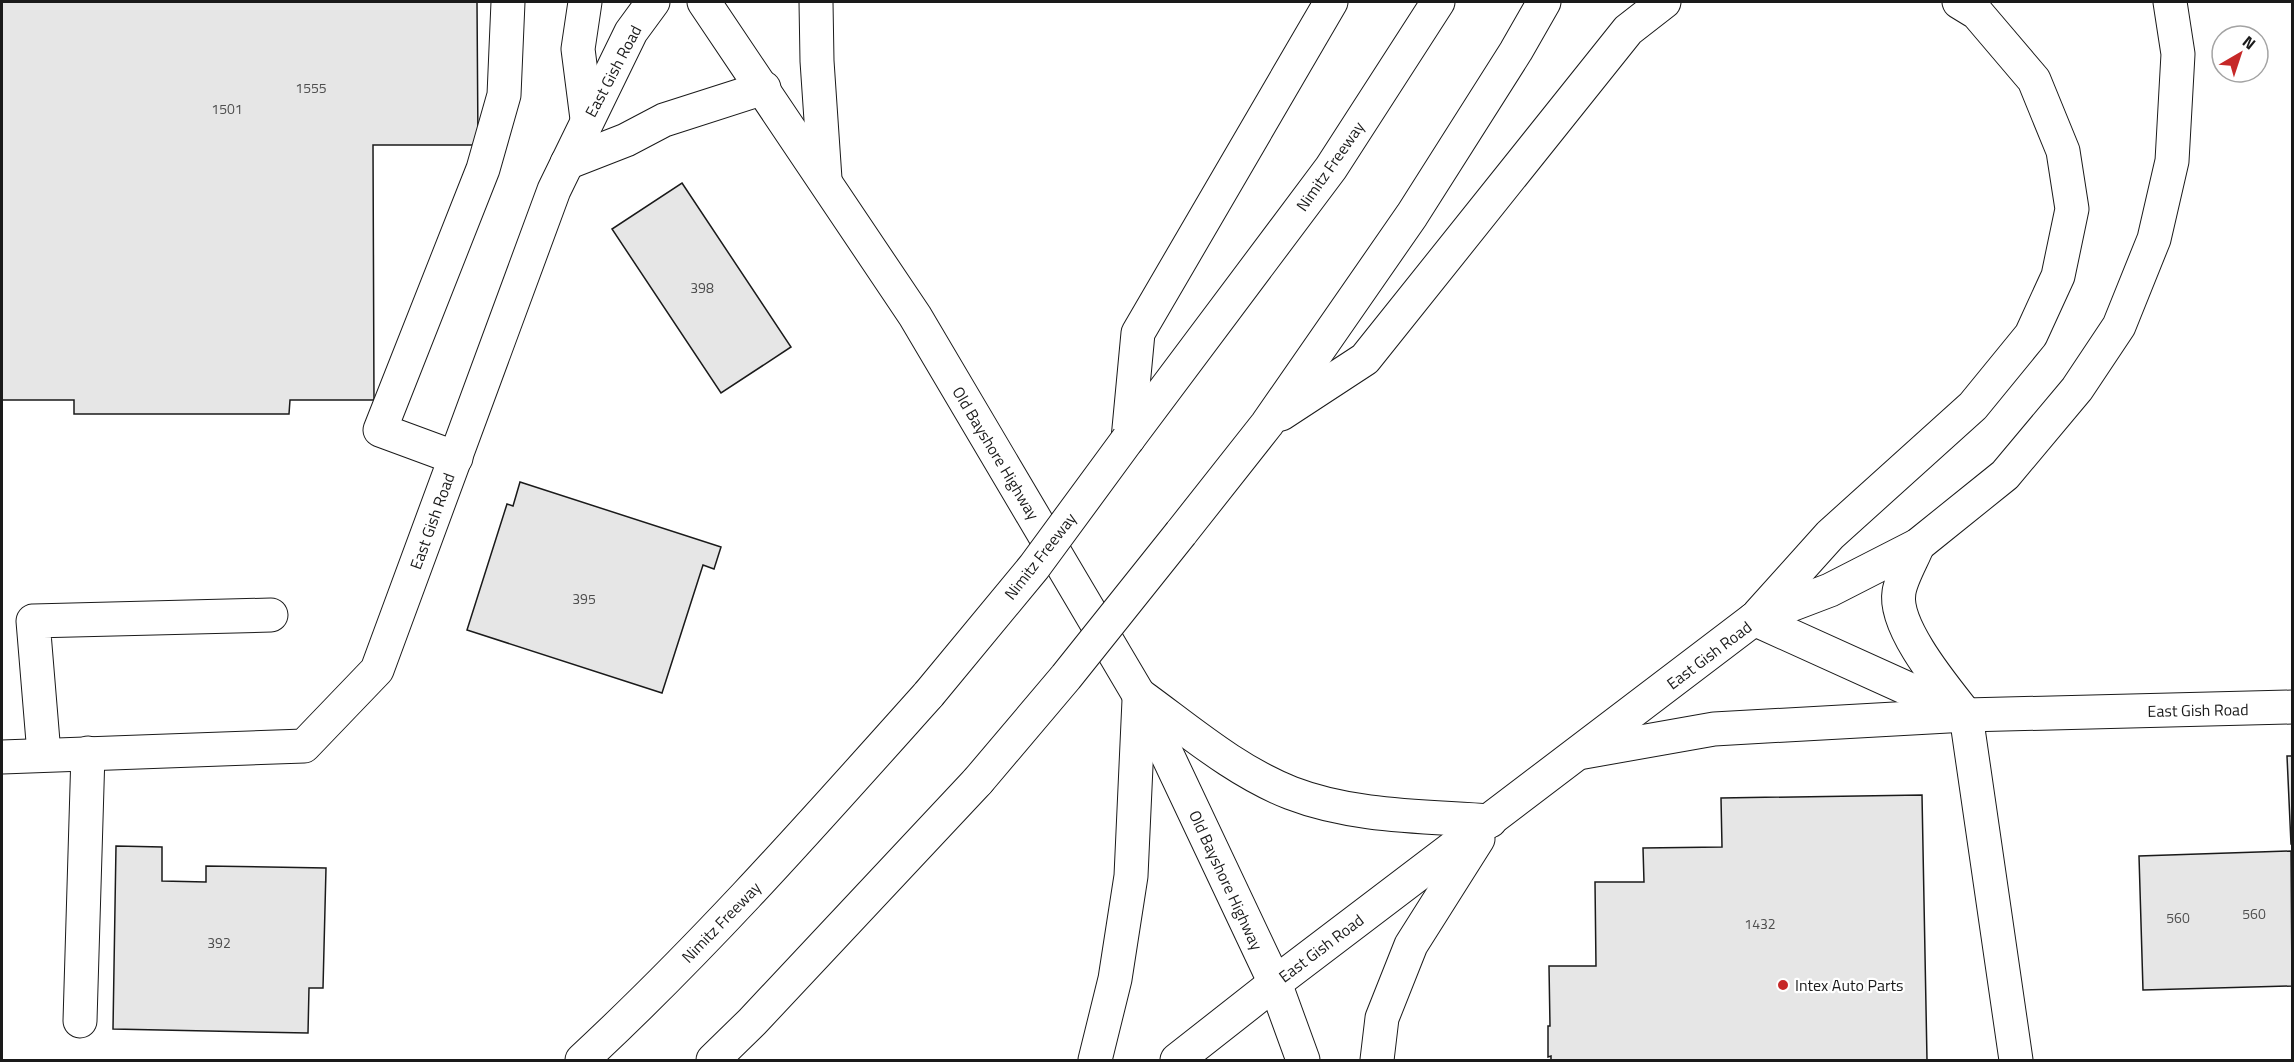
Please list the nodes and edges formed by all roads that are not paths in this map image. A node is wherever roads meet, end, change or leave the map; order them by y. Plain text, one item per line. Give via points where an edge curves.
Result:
1 (508, 2) edge
2 (585, 2) edge
3 (653, 2) edge
4 (704, 2) edge
5 (816, 2) edge
6 (1331, 2) edge
7 (1438, 2) edge
8 (1544, 2) edge
9 (1664, 2) edge
10 (1959, 2) edge
11 (2170, 2) edge
12 (764, 88) junction
13 (587, 119) junction
14 (567, 163) junction
15 (825, 179) junction
16 (1267, 424) junction
17 (1128, 439) junction
18 (456, 458) junction
19 (1918, 545) junction
20 (271, 615) dead end
21 (1754, 619) junction
22 (1139, 695) junction
23 (2292, 707) edge
24 (1965, 715) junction
25 (88, 753) junction
26 (1580, 753) junction
27 (44, 754) junction
28 (2, 757) edge
29 (1490, 821) junction
30 (1275, 983) junction
31 (80, 1021) dead end
32 (582, 1060) edge
33 (713, 1060) edge
34 (1095, 1060) edge
35 (1177, 1060) edge
36 (1303, 1060) edge
37 (1377, 1060) edge
38 (2016, 1060) edge

1 - 18 main road via 504,95 483,169 380,430
2 - 13 main road via 578,49
3 - 13 main road, East Gish Road via 631,32
4 - 12 main road, Old Bayshore Highway
5 - 15 main road
6 - 17 main road via 1138,333
7 - 17 main road, Nimitz Freeway via 1331,168
8 - 16 main road via 1412,215
9 - 16 main road via 1628,30 1365,359
10 - 21 main road via 1977,13 2034,80 2063,151 2072,209 2058,276 2031,335 1973,406 1830,535
11 - 19 main road via 2178,54 2172,161 2154,238 2119,326 2077,389 2005,475
12 - 14 main road via 663,120 626,140
12 - 15 main road, Old Bayshore Highway
13 - 14 main road, East Gish Road
14 - 18 main road, East Gish Road
15 - 22 main road, Old Bayshore Highway via 915,316
16 - 33 main road, bridge via 978,781
17 - 32 main road, Nimitz Freeway, bridge via 1034,567 929,694 763,879
18 - 25 main road, East Gish Road via 377,670 304,746
19 - 21 main road via 1830,590
19 - 24 main road via 1899,592 1903,621 1929,668
20 - 27 main road via 33,621
21 - 24 main road, East Gish Road
21 - 26 main road, East Gish Road
22 - 29 main road via 1242,769 1291,793 1357,811
22 - 30 main road, Old Bayshore Highway
22 - 34 main road via 1131,876 1115,978
23 - 24 main road, East Gish Road
24 - 26 main road via 1714,729
24 - 38 main road
25 - 27 main road, East Gish Road
25 - 31 main road
26 - 29 main road, East Gish Road
27 - 28 main road, East Gish Road
29 - 30 main road, East Gish Road
29 - 37 main road via 1411,945 1382,1018
30 - 35 main road, East Gish Road
30 - 36 main road, Old Bayshore Highway

